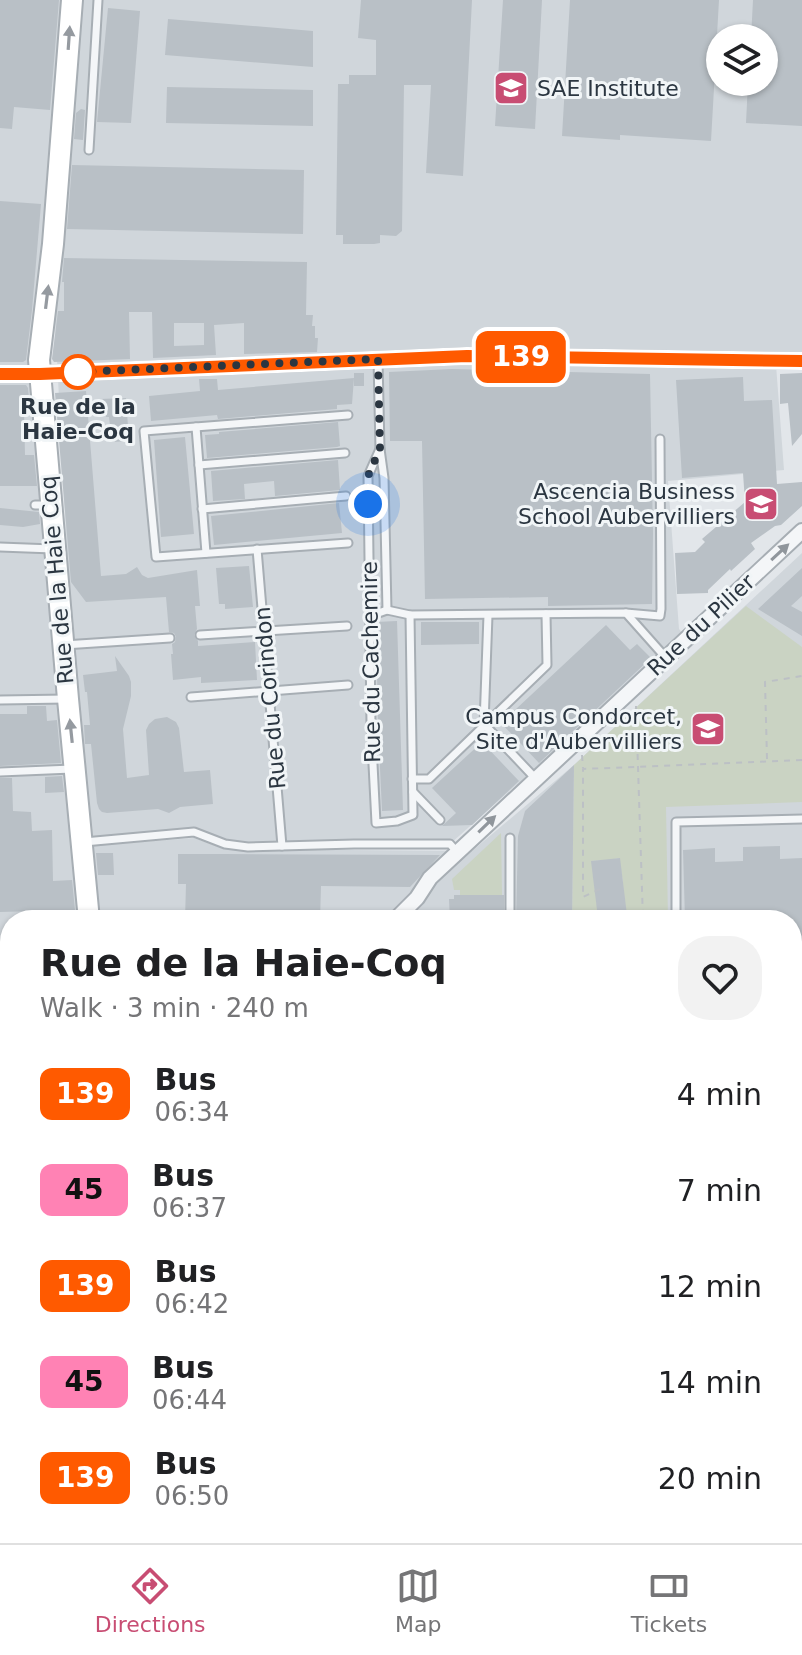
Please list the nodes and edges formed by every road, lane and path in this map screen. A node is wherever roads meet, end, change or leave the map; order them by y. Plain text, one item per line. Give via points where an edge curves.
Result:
1 (72, 0) edge
2 (98, 0) edge
3 (89, 150) dead end
4 (378, 359) junction
5 (802, 361) edge
6 (0, 374) edge
7 (40, 374) junction
8 (348, 415) dead end
9 (196, 427) junction
10 (660, 439) dead end
11 (380, 449) junction
12 (345, 453) dead end
13 (199, 465) junction
14 (346, 496) dead end
15 (202, 509) junction
16 (802, 531) edge
17 (348, 543) dead end
18 (0, 547) edge
19 (55, 549) junction
20 (257, 549) junction
21 (206, 553) junction
22 (387, 610) junction
23 (626, 613) junction
24 (546, 614) junction
25 (410, 615) junction
26 (488, 615) junction
27 (370, 616) junction
28 (347, 626) dead end
29 (264, 631) junction
30 (200, 635) dead end
31 (170, 638) dead end
32 (64, 645) junction
33 (666, 658) junction
34 (802, 676) edge
35 (348, 685) dead end
36 (269, 691) junction
37 (628, 694) junction
38 (191, 697) dead end
39 (68, 699) junction
40 (0, 700) edge
41 (484, 724) junction
42 (802, 760) edge
43 (767, 762) junction
44 (639, 766) junction
45 (74, 769) junction
46 (0, 772) edge
47 (535, 778) junction
48 (412, 779) junction
49 (413, 792) junction
50 (802, 819) edge
51 (440, 820) dead end
52 (510, 838) dead end
53 (82, 842) junction
54 (282, 846) junction
55 (458, 852) junction
56 (600, 889) dead end
57 (88, 910) edge
58 (405, 910) edge
59 (510, 910) edge
60 (643, 910) edge
61 (676, 910) edge

7 -> 1 main road, Rue de la Haie Coq
2 - 3 lane
4 - 5 street
4 - 7 street
4 - 11 lane, Rue du Cachemire
6 - 7 street
7 - 19 main road, Rue de la Haie Coq via 43,498
8 - 9 lane
9 - 13 lane
9 - 21 lane via 144,431 156,557
10 - 23 lane via 660,616
11 - 22 lane
11 - 27 lane, Rue du Cachemire via 368,476
12 - 13 lane
13 - 15 lane
14 - 15 lane
15 - 21 lane
33 -> 16 street, Rue du Pilier
17 - 20 lane
18 - 19 lane
19 - 32 main road, Rue de la Haie Coq
20 - 21 lane
20 - 29 lane, Rue du Corindon
22 - 25 lane
22 - 27 lane
23 - 24 lane
23 - 33 lane
24 - 26 lane
24 - 41 lane via 547,665
25 - 26 lane
25 - 48 lane
26 - 41 lane
27 - 49 lane, Rue du Cachemire via 376,823 413,815
28 - 29 lane
29 - 30 lane
29 - 36 lane, Rue du Corindon
31 - 32 lane
32 - 39 main road, Rue de la Haie Coq
33 - 37 street, Rue du Pilier
34 - 43 path via 765,682
35 - 36 lane
36 - 38 lane
36 - 54 lane, Rue du Corindon
37 - 44 path via 637,707
37 - 47 street, Rue du Pilier
39 - 40 lane
45 -> 39 main road, Rue de la Haie Coq
41 - 47 lane
41 - 48 lane via 429,779
42 - 43 path
43 - 44 path
44 - 56 path via 583,769 583,897
44 - 60 path
45 - 46 lane
45 - 53 main road, Rue de la Haie Coq
55 -> 47 street, Rue du Pilier
48 - 49 lane
49 - 51 lane
50 - 61 lane via 676,822
52 - 59 lane
53 - 54 lane via 194,832 225,844
53 - 57 main road, Rue de la Haie Coq
54 - 55 lane via 450,844
55 - 58 street, Rue du Pilier

